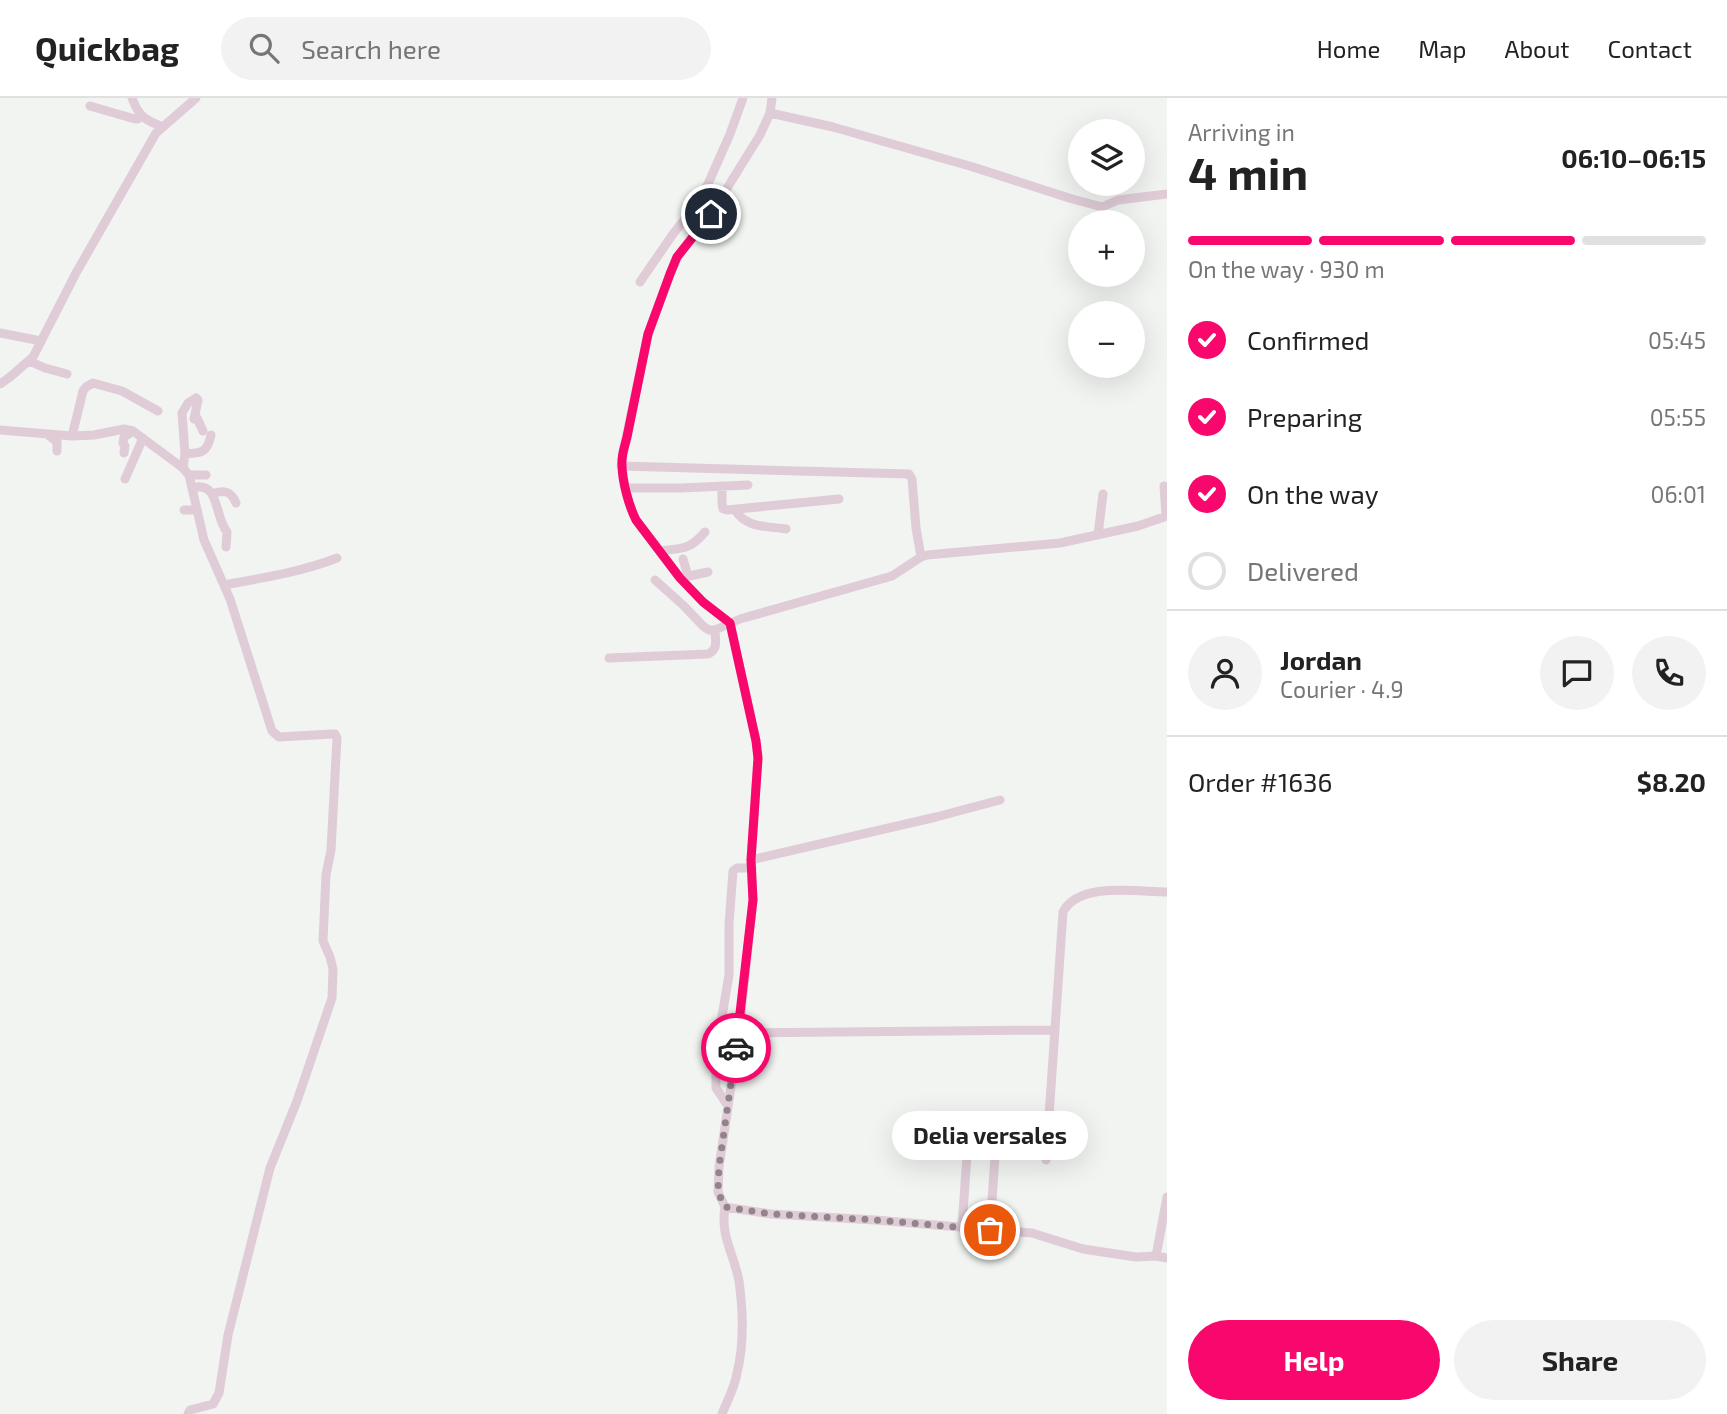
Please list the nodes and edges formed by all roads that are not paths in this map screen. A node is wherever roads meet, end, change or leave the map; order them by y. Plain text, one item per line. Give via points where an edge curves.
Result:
1 (132, 98) edge
2 (196, 98) edge
3 (743, 98) edge
4 (772, 98) edge
5 (90, 107) dead end
6 (770, 113) junction
7 (141, 115) junction
8 (163, 127) junction
9 (709, 184) junction
10 (723, 191) junction
11 (1167, 194) edge
12 (639, 282) dead end
13 (0, 333) edge
14 (41, 341) junction
15 (29, 361) junction
16 (67, 374) dead end
17 (0, 384) edge
18 (158, 411) dead end
19 (198, 418) junction
20 (183, 421) junction
21 (0, 430) edge
22 (133, 431) junction
23 (48, 435) junction
24 (72, 436) junction
25 (144, 438) junction
26 (57, 451) dead end
27 (124, 453) dead end
28 (185, 454) junction
29 (621, 466) junction
30 (186, 471) junction
31 (206, 475) dead end
32 (125, 479) dead end
33 (748, 485) dead end
34 (722, 486) junction
35 (1164, 486) dead end
36 (192, 488) junction
37 (626, 488) junction
38 (212, 494) junction
39 (1103, 494) dead end
40 (839, 499) dead end
41 (236, 503) dead end
42 (184, 510) dead end
43 (196, 510) junction
44 (735, 510) junction
45 (1167, 516) edge
46 (786, 529) dead end
47 (705, 532) dead end
48 (1098, 535) junction
49 (226, 547) dead end
50 (660, 551) junction
51 (921, 557) junction
52 (337, 558) dead end
53 (682, 559) dead end
54 (708, 572) dead end
55 (684, 577) junction
56 (655, 580) dead end
57 (224, 584) junction
58 (730, 623) junction
59 (715, 630) junction
60 (609, 658) dead end
61 (1000, 800) dead end
62 (751, 864) junction
63 (1167, 892) edge
64 (1055, 1030) junction
65 (738, 1033) junction
66 (728, 1106) junction
67 (968, 1141) dead end
68 (995, 1156) dead end
69 (1046, 1160) dead end
70 (1167, 1197) edge
71 (725, 1207) junction
72 (962, 1227) junction
73 (990, 1230) junction
74 (1156, 1256) junction
75 (1167, 1258) edge
76 (188, 1414) edge
77 (722, 1414) edge

1 - 7 street
2 - 8 street
3 - 9 street
4 - 6 street
5 - 7 street via 135,119
6 - 10 street
6 - 11 street via 833,127 1102,207 1118,200
7 - 8 street
8 - 14 street
9 - 10 street
9 - 12 street
10 - 29 street via 670,274 648,334
13 - 14 street
14 - 15 street
15 - 16 street
15 - 17 street
18 - 24 street via 122,391 93,383 83,391
19 - 20 street
19 - 20 street via 196,398 184,408
19 - 28 street via 207,433 208,447
20 - 28 street
21 - 23 street
22 - 24 street
22 - 25 street
22 - 27 street via 124,437
23 - 24 street
23 - 26 street via 57,442
25 - 30 street
25 - 32 street
28 - 30 street
29 - 37 street
29 - 51 street via 909,474
30 - 31 street
30 - 36 street
33 - 34 street
34 - 37 street
34 - 44 street via 723,509
35 - 45 street
36 - 38 street via 205,487
36 - 43 street
37 - 50 street via 631,511
38 - 41 street via 227,492
38 - 49 street via 227,532
39 - 48 street
40 - 44 street
42 - 43 street
43 - 57 street
44 - 46 street via 749,523
45 - 48 street
47 - 50 street via 688,547
48 - 51 street
50 - 55 street
51 - 58 street via 892,576
52 - 57 street
53 - 55 street
54 - 55 street
55 - 58 street via 703,602
56 - 59 street via 703,626
57 - 76 street via 274,734 335,734 337,738 323,941 333,982 332,999 270,1168 228,1335 219,1393 213,1404
58 - 59 street
58 - 62 street via 758,758
59 - 60 street via 716,647 708,654
61 - 62 street
62 - 65 street via 753,900
62 - 66 street via 733,871 729,975 716,1073 716,1088
63 - 64 street via 1111,890 1080,896 1066,906 1061,919
64 - 65 street
64 - 69 street
65 - 66 street
66 - 71 street via 718,1192
67 - 72 street
68 - 73 street
70 - 74 street
71 - 72 street
71 - 77 street via 724,1231 738,1279 741,1336 737,1374
72 - 73 street
73 - 74 street via 1032,1233 1083,1250
74 - 75 street

